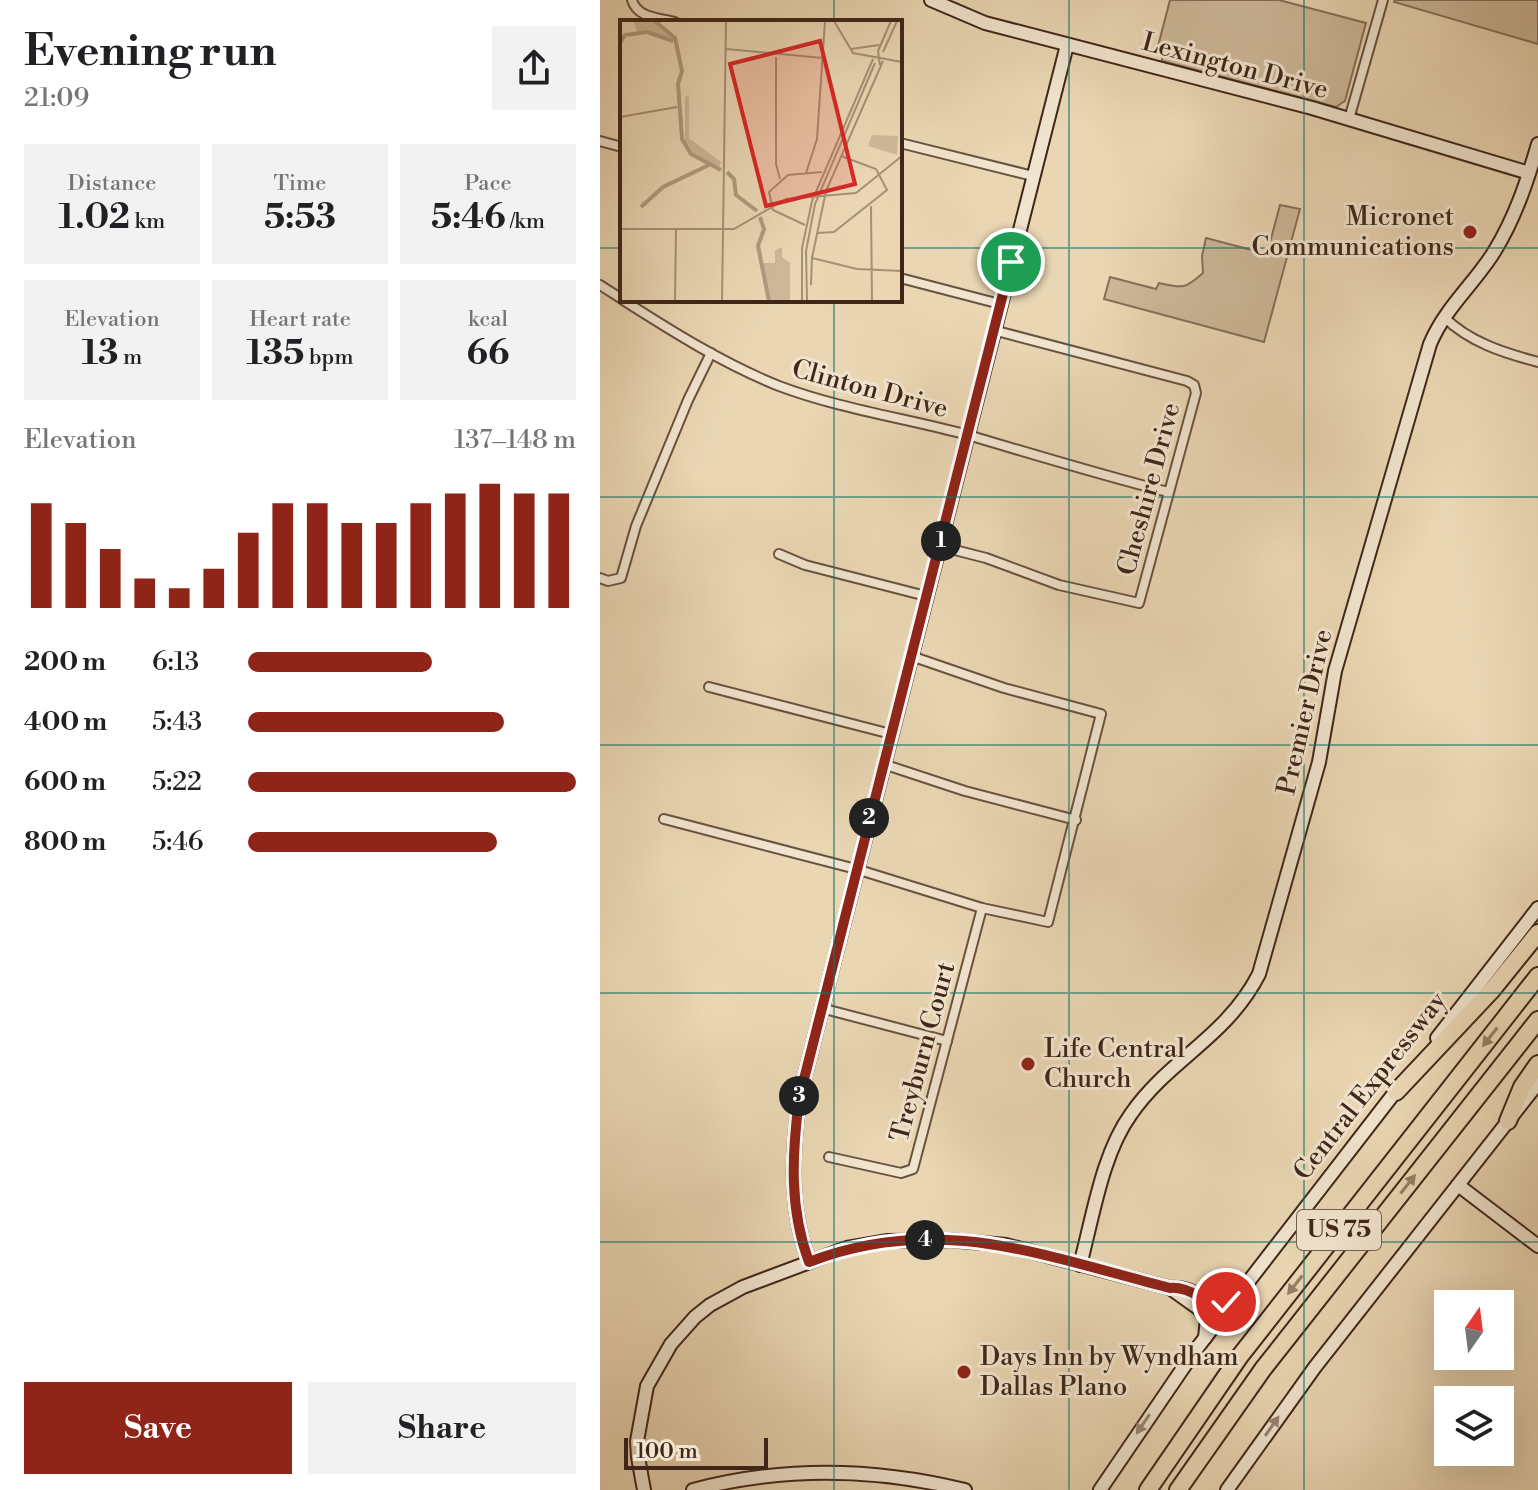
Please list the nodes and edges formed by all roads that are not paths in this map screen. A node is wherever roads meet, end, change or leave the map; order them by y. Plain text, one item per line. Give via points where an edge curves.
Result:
1 (632, 0) edge
2 (931, 0) edge
3 (1383, 0) edge
4 (667, 20) edge
5 (1067, 45) junction
6 (1349, 119) junction
7 (600, 141) edge
8 (902, 143) edge
9 (1538, 144) edge
10 (620, 146) edge
11 (1529, 173) junction
12 (1033, 176) junction
13 (902, 279) edge
14 (600, 285) edge
15 (620, 298) edge
16 (626, 302) edge
17 (1000, 304) junction
18 (1444, 317) junction
19 (993, 330) junction
20 (711, 353) junction
21 (1538, 362) edge
22 (968, 435) junction
23 (1168, 492) junction
24 (939, 546) junction
25 (779, 554) dead end
26 (600, 578) edge
27 (926, 596) junction
28 (911, 656) junction
29 (709, 687) dead end
30 (891, 734) junction
31 (883, 764) junction
32 (664, 819) dead end
33 (1076, 820) junction
34 (856, 869) junction
35 (982, 908) junction
36 (1538, 908) edge
37 (1538, 933) edge
38 (1538, 976) edge
39 (821, 1008) junction
40 (1538, 1020) edge
41 (947, 1041) junction
42 (1538, 1064) edge
43 (1538, 1083) edge
44 (1396, 1092) junction
45 (1508, 1121) junction
46 (829, 1157) dead end
47 (1458, 1185) junction
48 (1538, 1246) edge
49 (809, 1262) junction
50 (1080, 1265) junction
51 (1170, 1288) junction
52 (1236, 1298) junction
53 (1205, 1338) junction
54 (644, 1490) edge
55 (693, 1490) edge
56 (965, 1490) edge
57 (1100, 1490) edge
58 (1148, 1490) edge
59 (1178, 1490) edge
60 (1227, 1490) edge

1 - 4 street via 641,13
2 - 5 street, Lexington Drive via 985,23
3 - 6 street
5 - 6 street, Lexington Drive
5 - 12 street
6 - 11 street, Lexington Drive
7 - 10 street
8 - 12 street
9 - 11 street, Premier Drive
11 - 18 street, Premier Drive via 1495,251
12 - 17 street
13 - 17 street
14 - 15 street, Clinton Drive
16 - 20 street, Clinton Drive
17 - 19 street
18 - 21 street via 1487,346
18 - 50 street, Premier Drive via 1427,353 1335,671 1319,762 1265,959 1250,992 1229,1019 1129,1115 1112,1150
19 - 22 street
19 - 23 street, Cheshire Drive via 1194,385
20 - 22 street, Clinton Drive via 798,392
20 - 26 street via 636,526 621,578
22 - 23 street, Clinton Drive
22 - 24 street
23 - 24 street, Cheshire Drive via 1139,603 1059,585
24 - 27 street
25 - 27 street
27 - 28 street
28 - 30 street
28 - 33 street via 1101,714
29 - 30 street
30 - 31 street
31 - 33 street
31 - 34 street
32 - 34 street
33 - 35 street via 1048,922
34 - 35 street
34 - 39 street
35 - 41 street, Treyburn Court
36 - 44 street, Central Expressway
37 - 44 highway
38 -> 58 highway, US 75 via 1240,1356
39 - 41 street
39 - 49 street via 794,1142 796,1214
59 -> 40 highway, US 75 via 1272,1356
41 - 46 street, Treyburn Court via 913,1169 901,1173
42 - 45 highway
43 - 45 street
44 - 52 street, Central Expressway
45 - 47 street
47 - 48 street
60 -> 47 street via 1306,1379
49 - 50 street via 866,1244 949,1240 996,1243
49 - 54 street via 728,1294 695,1317 671,1344 643,1402 638,1457
50 - 51 street
51 - 52 street via 1192,1291 1214,1303
51 - 53 street via 1207,1318
52 - 53 street, Central Expressway
53 -> 57 street, Central Expressway
55 - 56 street via 774,1475 844,1473 902,1477

